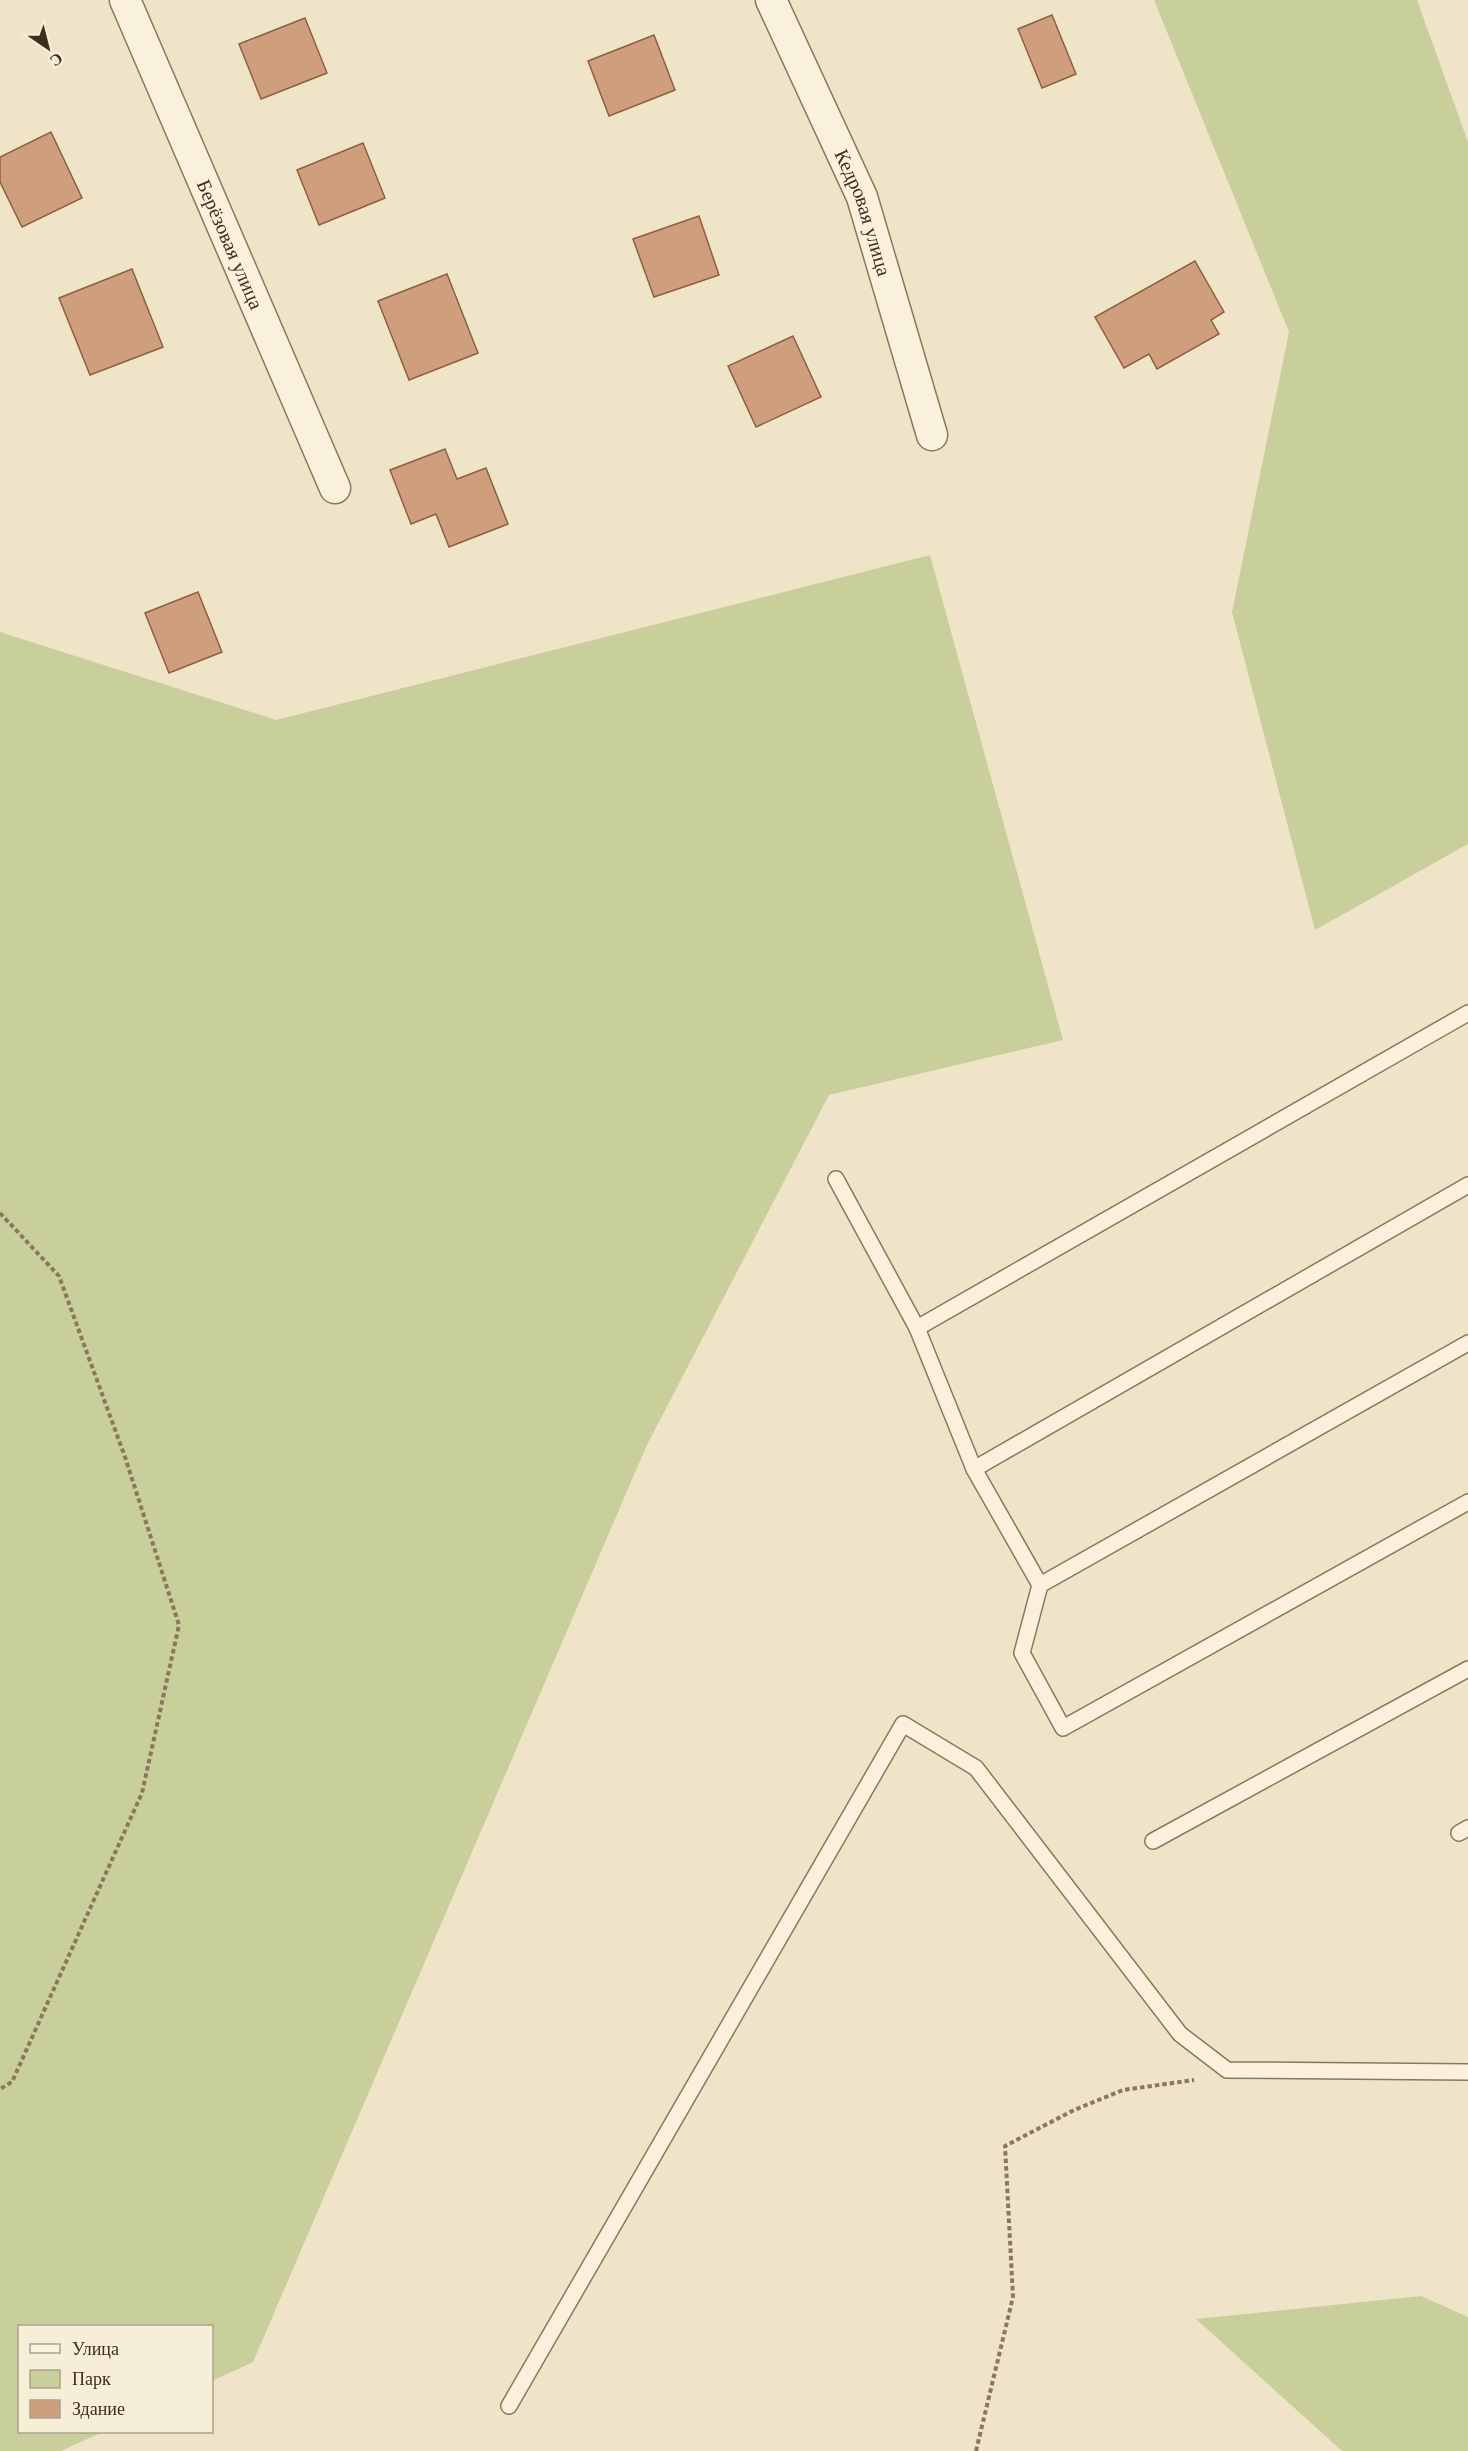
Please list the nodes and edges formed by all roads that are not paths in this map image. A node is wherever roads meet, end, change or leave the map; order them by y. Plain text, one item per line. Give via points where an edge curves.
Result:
1 (125, 0) edge
2 (771, 0) edge
3 (932, 435) dead end
4 (334, 488) dead end
5 (1468, 1013) edge
6 (836, 1179) dead end
7 (1468, 1185) edge
8 (917, 1328) junction
9 (1468, 1343) edge
10 (974, 1469) junction
11 (1468, 1502) edge
12 (1040, 1585) junction
13 (1468, 1669) edge
14 (1153, 1841) dead end
15 (1468, 2072) edge
16 (509, 2406) dead end

1 - 4 street, Берёзовая улица
2 - 3 street, Кедровая улица via 862,197
5 - 8 lane
6 - 8 lane
7 - 10 lane
8 - 10 lane
9 - 12 lane
10 - 12 lane
11 - 12 lane via 1063,1728 1022,1653
13 - 14 lane
15 - 16 lane via 1227,2070 1180,2034 976,1768 903,1724

